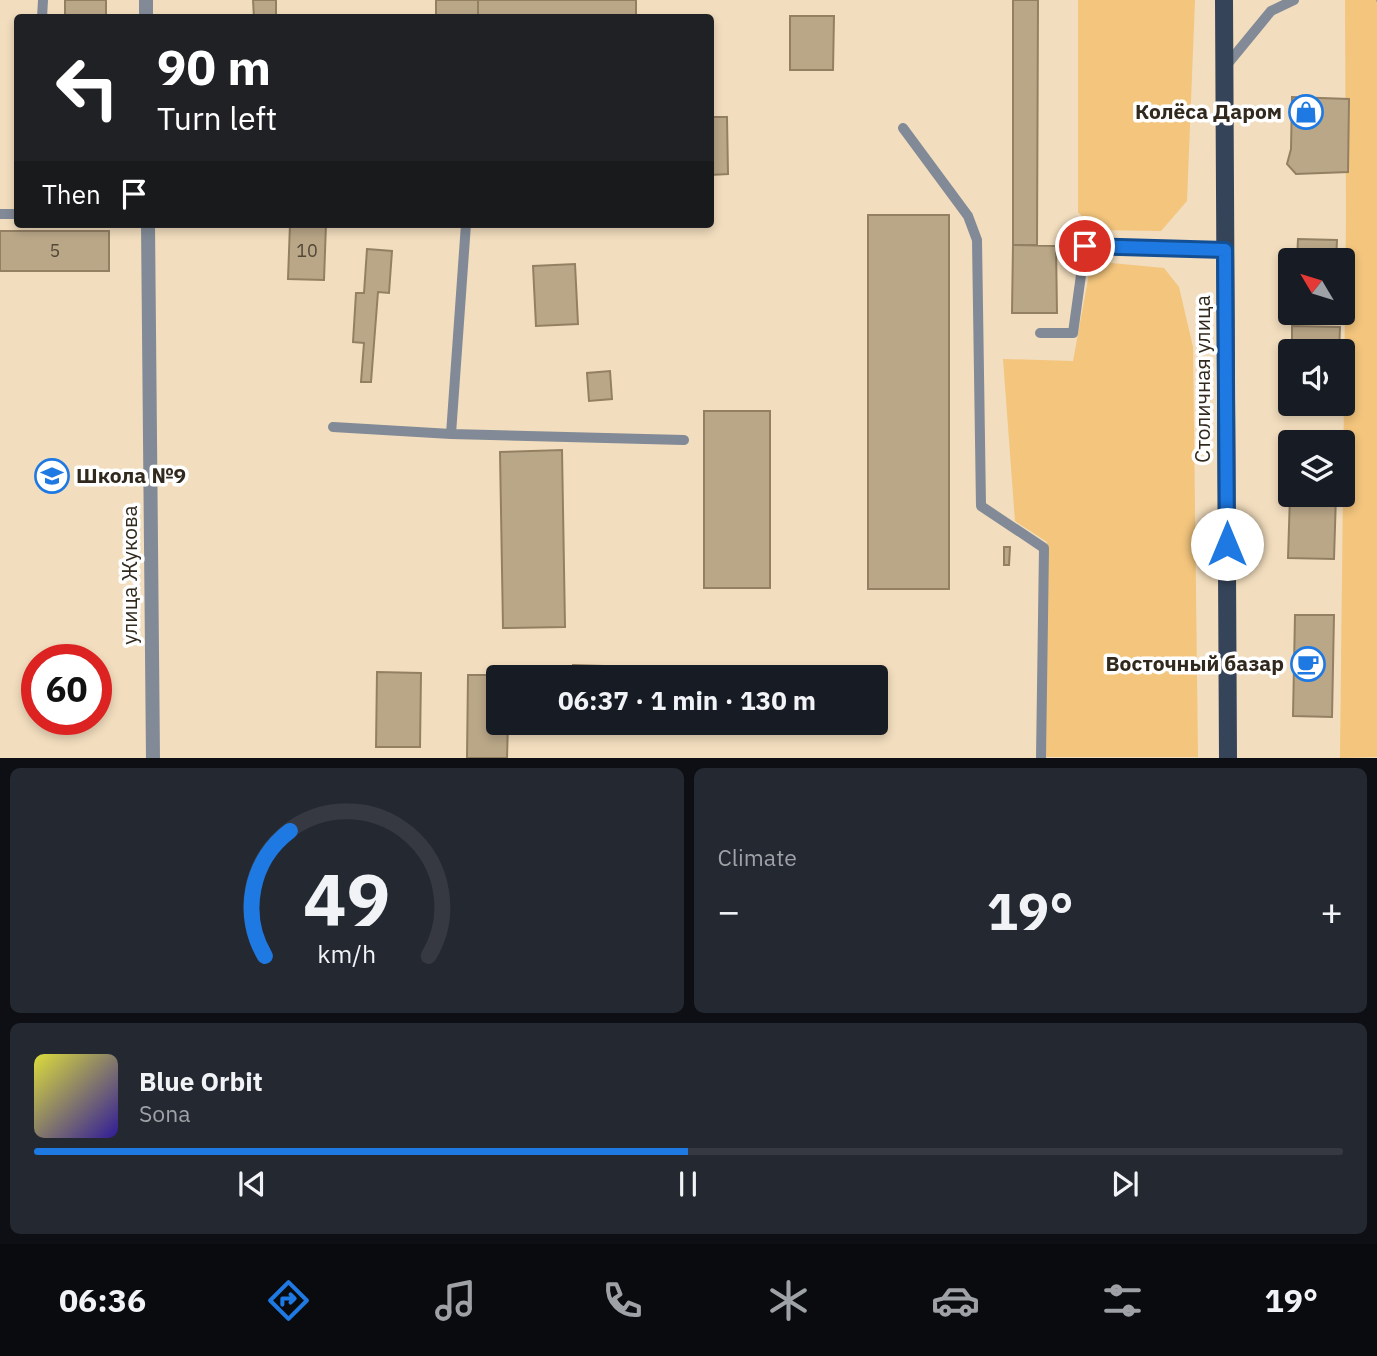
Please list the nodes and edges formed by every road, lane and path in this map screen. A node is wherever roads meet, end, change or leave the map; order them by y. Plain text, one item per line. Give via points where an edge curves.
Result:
1 (1224, 0) edge
2 (1294, 0) edge
3 (1225, 67) junction
4 (903, 128) dead end
5 (148, 228) edge
6 (466, 228) edge
7 (1225, 250) junction
8 (1040, 334) dead end
9 (333, 427) dead end
10 (451, 434) junction
11 (684, 440) dead end
12 (153, 758) edge
13 (1041, 758) edge
14 (1228, 758) edge

1 - 3 main road, Столичная улица
2 - 3 lane via 1271,11
3 - 7 main road, Столичная улица
4 - 13 lane via 968,216 977,240 981,506 1044,548
5 - 12 street, улица Жукова
6 - 10 lane
7 - 8 lane via 1085,246 1073,333
7 - 14 main road, Столичная улица
9 - 10 lane
10 - 11 lane

